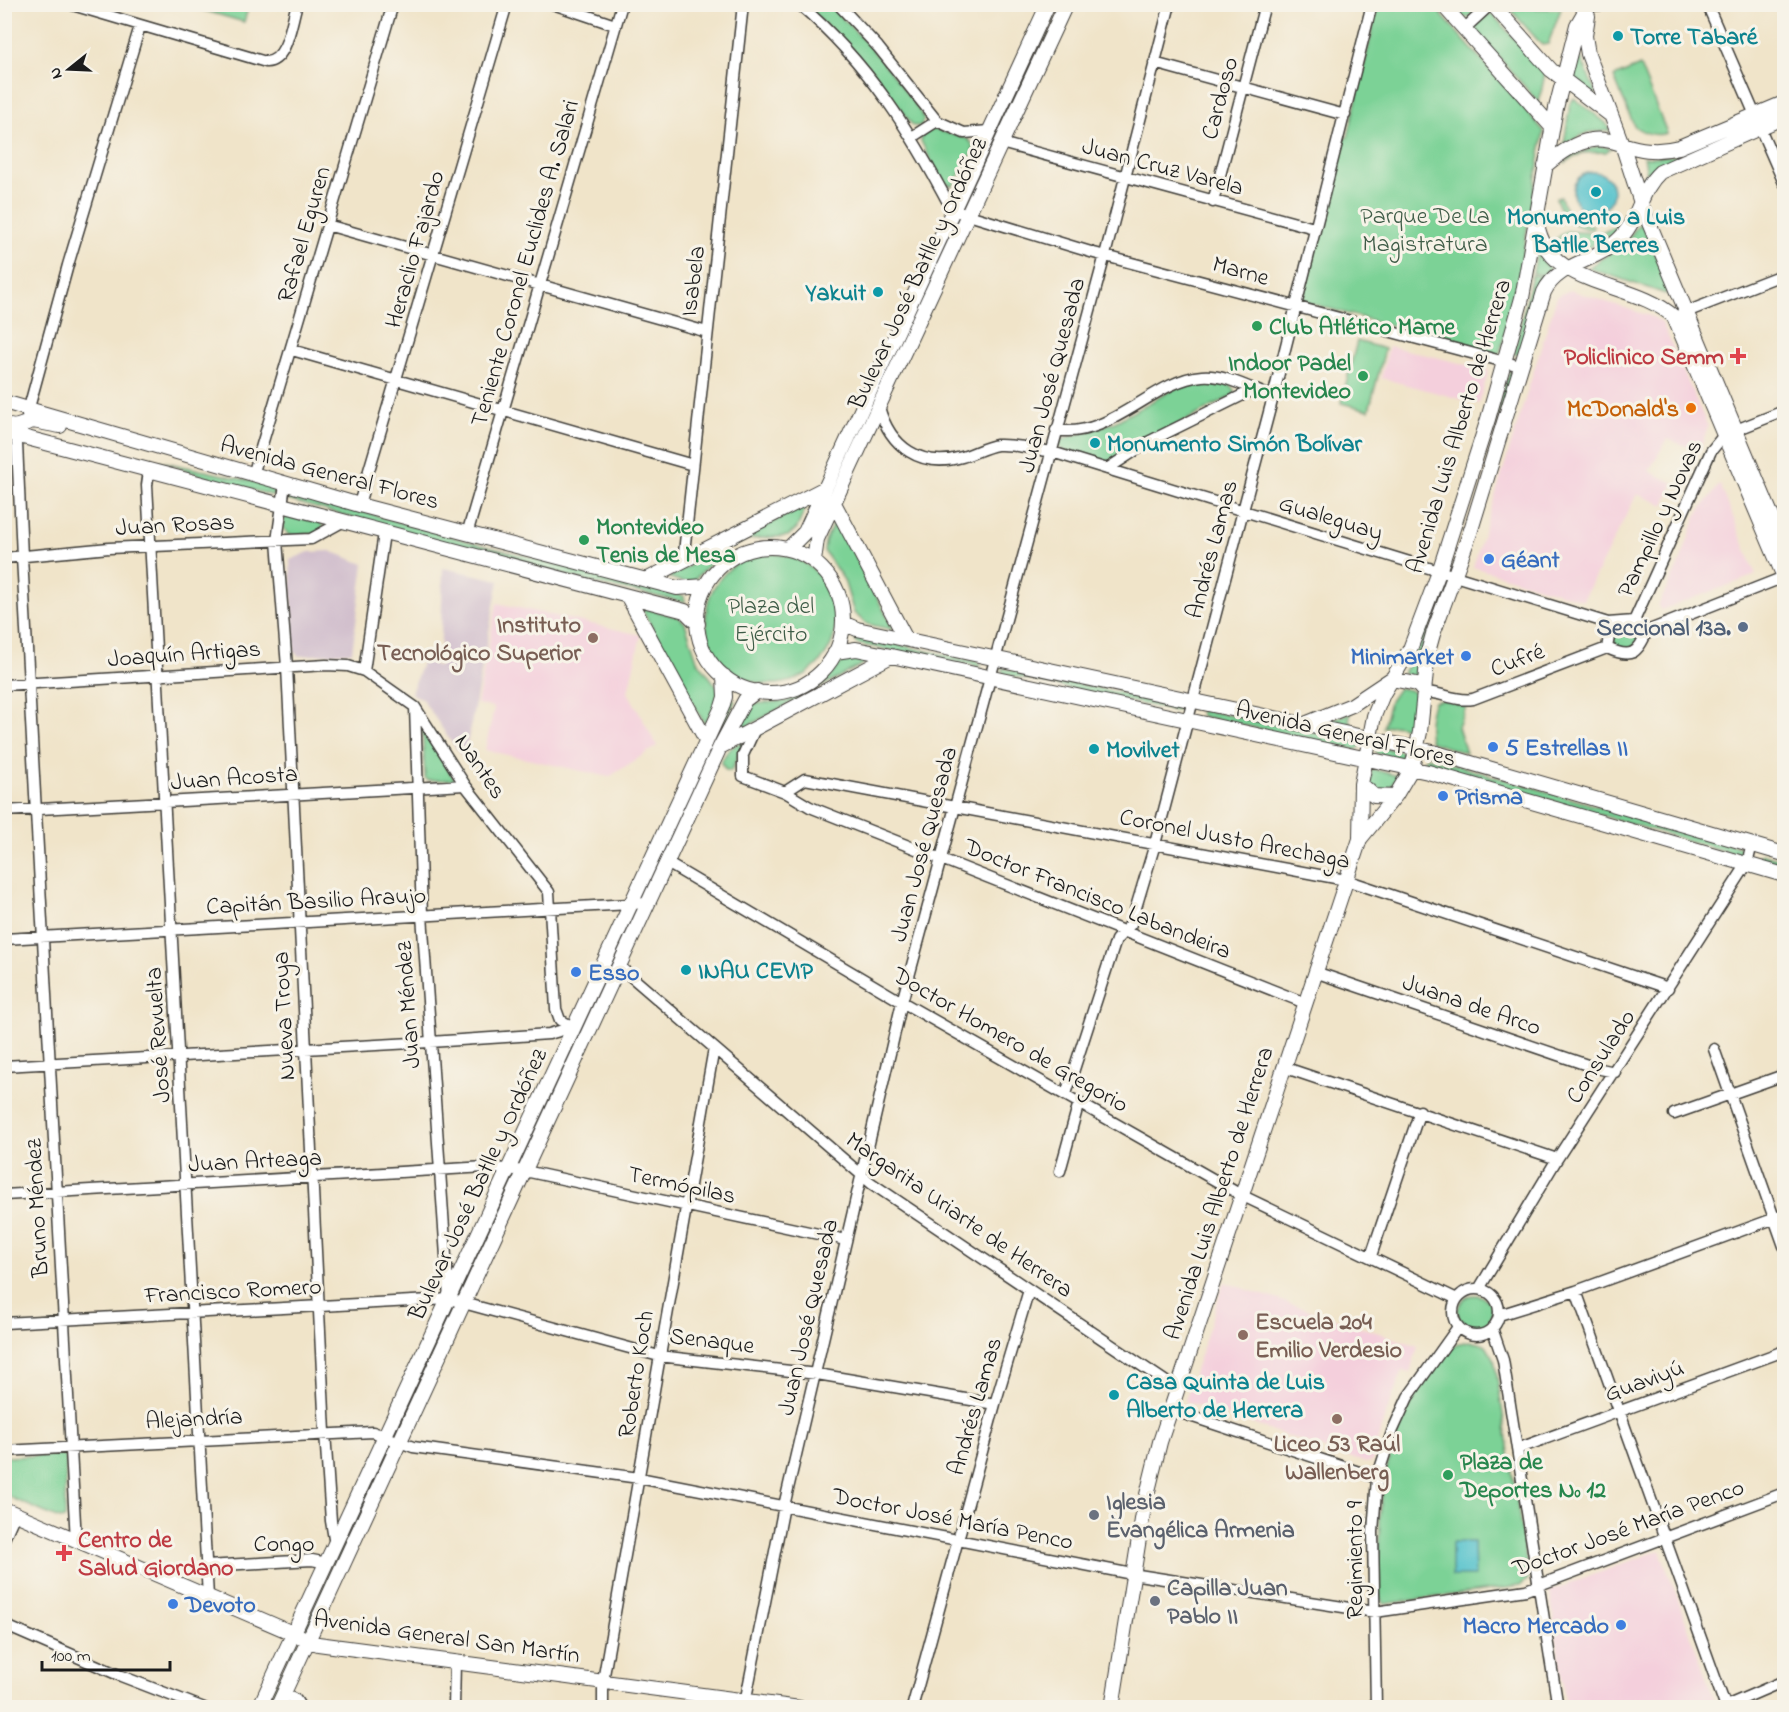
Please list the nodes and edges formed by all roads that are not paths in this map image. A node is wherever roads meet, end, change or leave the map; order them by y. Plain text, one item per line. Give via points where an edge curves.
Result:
1 (69, 4) edge
2 (297, 4) edge
3 (393, 4) edge
4 (507, 4) edge
5 (553, 4) edge
6 (622, 4) edge
7 (743, 4) edge
8 (800, 4) edge
9 (838, 4) edge
10 (1048, 4) edge
11 (1066, 4) edge
12 (1170, 4) edge
13 (1265, 4) edge
14 (1372, 4) edge
15 (1442, 4) edge
16 (1492, 4) edge
17 (1609, 4) edge
18 (1707, 4) edge
19 (1588, 5) edge
20 (615, 25) junction
21 (140, 26) junction
22 (1464, 29) junction
23 (1571, 49) junction
24 (1541, 58) junction
25 (1154, 63) junction
26 (1563, 79) junction
27 (1244, 86) junction
28 (1785, 103) edge
29 (1609, 114) junction
30 (1344, 115) junction
31 (1785, 117) edge
32 (937, 121) junction
33 (1758, 122) junction
34 (1551, 126) junction
35 (989, 131) junction
36 (912, 136) junction
37 (1001, 143) junction
38 (1622, 144) junction
39 (1545, 166) junction
40 (1124, 177) junction
41 (1785, 183) edge
42 (1213, 202) junction
43 (1642, 206) junction
44 (952, 210) junction
45 (968, 216) junction
46 (1537, 216) junction
47 (327, 225) junction
48 (1314, 228) junction
49 (434, 254) junction
50 (1105, 255) junction
51 (1569, 268) junction
52 (1785, 274) edge
53 (540, 284) junction
54 (1295, 306) junction
55 (1680, 315) junction
56 (707, 332) junction
57 (292, 350) junction
58 (1505, 361) junction
59 (1520, 366) junction
60 (398, 380) junction
61 (1253, 390) junction
62 (1273, 397) junction
63 (4, 402) edge
64 (879, 407) junction
65 (29, 408) junction
66 (503, 411) junction
67 (1785, 411) edge
68 (4, 425) edge
69 (21, 429) junction
70 (1056, 430) junction
71 (4, 432) edge
72 (1730, 432) junction
73 (109, 433) junction
74 (1052, 452) junction
75 (693, 465) junction
76 (1107, 469) junction
77 (149, 471) junction
78 (254, 475) junction
79 (285, 484) junction
80 (825, 488) junction
81 (834, 503) junction
82 (280, 504) junction
83 (359, 504) junction
84 (1243, 512) junction
85 (342, 522) junction
86 (384, 533) junction
87 (467, 534) junction
88 (277, 541) junction
89 (1785, 545) edge
90 (151, 546) junction
91 (788, 549) junction
92 (22, 557) junction
93 (4, 558) edge
94 (814, 561) junction
95 (683, 562) junction
96 (1439, 572) junction
97 (1455, 577) junction
98 (1785, 577) edge
99 (646, 580) junction
100 (705, 586) junction
101 (628, 597) junction
102 (1634, 621) junction
103 (843, 622) junction
104 (1608, 623) junction
105 (698, 624) junction
106 (1647, 631) junction
107 (906, 639) junction
108 (1607, 648) junction
109 (836, 652) junction
110 (891, 656) junction
111 (996, 659) junction
112 (286, 667) junction
113 (364, 672) junction
114 (157, 676) junction
115 (724, 676) junction
116 (990, 679) junction
117 (1391, 679) junction
118 (30, 683) junction
119 (4, 685) edge
120 (757, 692) junction
121 (1424, 692) junction
122 (1193, 702) junction
123 (415, 707) junction
124 (1188, 721) junction
125 (1303, 724) junction
126 (754, 731) junction
127 (1370, 738) junction
128 (706, 740) junction
129 (720, 747) junction
130 (1417, 748) junction
131 (1366, 758) junction
132 (1412, 768) junction
133 (1361, 783) junction
134 (465, 785) junction
135 (417, 786) junction
136 (785, 792) junction
137 (293, 794) junction
138 (1394, 797) junction
139 (165, 802) junction
140 (953, 806) junction
141 (38, 809) junction
142 (4, 811) edge
143 (1360, 839) junction
144 (1155, 844) junction
145 (1752, 844) junction
146 (1785, 854) edge
147 (940, 859) junction
148 (667, 863) junction
149 (1747, 864) junction
150 (1785, 875) edge
151 (1347, 880) junction
152 (648, 903) junction
153 (631, 904) junction
154 (551, 907) junction
155 (422, 915) junction
156 (298, 921) junction
157 (171, 928) junction
158 (1124, 932) junction
159 (43, 936) junction
160 (4, 939) edge
161 (619, 966) junction
162 (1315, 972) junction
163 (1668, 988) junction
164 (902, 1002) junction
165 (1305, 1003) junction
166 (573, 1027) junction
167 (430, 1042) junction
168 (714, 1048) junction
169 (306, 1050) junction
170 (1714, 1050) dead end
171 (180, 1057) junction
172 (50, 1064) junction
173 (4, 1066) edge
174 (1283, 1067) junction
175 (1615, 1072) junction
176 (1785, 1075) edge
177 (1066, 1094) junction
178 (1730, 1094) junction
179 (1080, 1102) junction
180 (1420, 1111) junction
181 (1674, 1114) dead end
182 (1557, 1158) junction
183 (509, 1168) junction
184 (440, 1169) junction
185 (525, 1171) junction
186 (1060, 1171) dead end
187 (862, 1175) junction
188 (313, 1178) junction
189 (187, 1185) junction
190 (56, 1192) junction
191 (4, 1195) edge
192 (1241, 1196) junction
193 (685, 1207) junction
194 (1780, 1217) edge
195 (846, 1240) junction
196 (1785, 1246) edge
197 (1371, 1256) junction
198 (1479, 1289) junction
199 (1029, 1290) junction
200 (1576, 1291) junction
201 (449, 1299) junction
202 (1457, 1299) junction
203 (464, 1302) junction
204 (320, 1306) junction
205 (193, 1314) junction
206 (1499, 1316) junction
207 (63, 1320) junction
208 (4, 1323) edge
209 (1458, 1327) junction
210 (1492, 1328) junction
211 (1785, 1352) edge
212 (659, 1356) junction
213 (817, 1374) junction
214 (1178, 1390) junction
215 (995, 1404) junction
216 (1172, 1410) junction
217 (1620, 1412) junction
218 (325, 1432) junction
219 (385, 1436) junction
220 (198, 1439) junction
221 (400, 1442) junction
222 (70, 1448) junction
223 (1517, 1449) junction
224 (4, 1451) edge
225 (639, 1478) junction
226 (1377, 1478) junction
227 (1785, 1493) edge
228 (784, 1506) junction
229 (10, 1512) edge
230 (1666, 1538) junction
231 (4, 1539) edge
232 (76, 1541) junction
233 (957, 1541) junction
234 (335, 1545) junction
235 (327, 1563) junction
236 (206, 1566) junction
237 (1132, 1574) junction
238 (1539, 1586) junction
239 (208, 1597) junction
240 (1375, 1612) junction
241 (4, 1625) edge
242 (294, 1635) junction
243 (309, 1640) junction
244 (455, 1662) junction
245 (603, 1681) junction
246 (1785, 1681) edge
247 (284, 1694) junction
248 (744, 1704) edge
249 (1726, 1706) edge
250 (204, 1707) edge
251 (259, 1707) edge
252 (277, 1707) edge
253 (301, 1707) edge
254 (454, 1707) edge
255 (603, 1707) edge
256 (800, 1707) edge
257 (912, 1707) edge
258 (1112, 1707) edge
259 (1376, 1707) edge
260 (1558, 1707) edge

1 - 21 street
2 - 21 street via 282,55 273,62
3 - 47 street, Rafael Eguren
4 - 49 street, Heraclio Fajardo
5 - 20 street
6 - 20 street, Teniente Coronel Euclides A. Salari
7 - 56 street, Isabela
8 - 36 street via 852,56
9 - 32 street
10 - 35 main road, Bulevar José Batlle y Ordóñez
11 - 37 main road, Bulevar José Batlle y Ordóñez
12 - 25 street, Juan José Quesada
13 - 27 street, Cardoso
14 - 30 street, Andrés Lamas
15 - 22 main road
16 - 22 street
16 - 24 main road
17 - 19 street
18 - 33 street
19 - 23 main road, Avenida Luis Alberto de Herrera
19 - 29 main road via 1586,45
20 - 53 street, Teniente Coronel Euclides A. Salari
21 - 65 street, Bruno Méndez
22 - 34 main road
23 - 24 main road via 1553,58
23 - 26 main road, Avenida Luis Alberto de Herrera
24 - 26 main road
25 - 27 street
25 - 40 street, Juan José Quesada
26 - 29 main road
26 - 34 main road, Avenida Luis Alberto de Herrera
27 - 30 street
27 - 42 street, Cardoso
28 - 33 main road
29 - 38 main road
30 - 48 street, Andrés Lamas
31 - 33 main road
32 - 35 street via 964,133
32 - 36 street
33 - 38 main road via 1671,149
33 - 41 street
33 - 43 main road via 1667,167 1650,182
34 - 39 main road, Avenida Luis Alberto de Herrera
35 - 44 main road, Bulevar José Batlle y Ordóñez
36 - 44 street
37 - 40 street, Juan Cruz Varela
37 - 45 main road, Bulevar José Batlle y Ordóñez
38 - 39 main road via 1606,139 1586,140 1569,147
38 - 43 main road
39 - 46 main road, Avenida Luis Alberto de Herrera
40 - 42 street, Juan Cruz Varela
40 - 50 street, Juan José Quesada
42 - 48 street, Juan Cruz Varela
43 - 51 main road via 1613,245
43 - 55 main road
44 - 45 street, Marne
44 - 80 main road, Bulevar José Batlle y Ordóñez
45 - 50 street, Marne
45 - 64 main road, Bulevar José Batlle y Ordóñez
46 - 51 main road via 1538,229 1547,247
46 - 58 main road, Avenida Luis Alberto de Herrera via 1522,298
47 - 49 street
47 - 57 street, Rafael Eguren
48 - 54 street, Andrés Lamas
49 - 53 street
49 - 60 street, Heraclio Fajardo
50 - 54 street, Marne
50 - 70 street, Juan José Quesada
51 - 55 main road
51 - 59 main road, Avenida Luis Alberto de Herrera via 1546,288
52 - 55 street
53 - 56 street
53 - 66 street, Teniente Coronel Euclides A. Salari
54 - 58 street, Marne
54 - 62 street, Andrés Lamas
55 - 72 main road
56 - 75 street, Isabela
57 - 60 street
57 - 78 street, Rafael Eguren
58 - 59 street, Marne
58 - 96 main road, Avenida Luis Alberto de Herrera
59 - 97 main road, Avenida Luis Alberto de Herrera
60 - 66 street
60 - 83 street, Heraclio Fajardo
61 - 62 street
61 - 70 street via 1207,376 1191,378 1104,422 1075,432
61 - 76 street via 1150,441
62 - 84 street, Andrés Lamas
63 - 65 main road, Avenida General Flores
64 - 74 street, Gualeguay via 895,439 924,460 951,460 1001,445
64 - 81 main road, Bulevar José Batlle y Ordóñez
65 - 69 street, Bruno Méndez
65 - 73 main road, Avenida General Flores
66 - 75 street
66 - 87 street, Teniente Coronel Euclides A. Salari
67 - 72 street
68 - 69 main road
69 - 71 main road, Avenida General Flores
69 - 73 main road via 42,422 90,434
69 - 77 main road, Avenida General Flores
69 - 92 street, Bruno Méndez
70 - 74 street, Juan José Quesada
72 - 89 main road
72 - 98 main road
72 - 102 street, Pampillo y Novas via 1711,451
73 - 78 main road, Avenida General Flores
74 - 76 street, Gualeguay
74 - 111 street, Juan José Quesada
75 - 95 street, Isabela
76 - 84 street, Gualeguay
77 - 82 main road, Avenida General Flores
77 - 90 street, José Revuelta
78 - 79 main road, Avenida General Flores
79 - 82 street, Nueva Troya
79 - 83 main road, Avenida General Flores
80 - 91 main road, Bulevar José Batlle y Ordóñez via 805,532
80 - 95 main road
81 - 94 main road, Bulevar José Batlle y Ordóñez via 817,539
81 - 107 main road
82 - 85 main road, Avenida General Flores
82 - 88 street, Nueva Troya
83 - 87 main road, Avenida General Flores
84 - 96 street, Gualeguay
84 - 122 street, Andrés Lamas
85 - 86 main road, Avenida General Flores
85 - 88 street, Juan Rosas via 311,539
86 - 101 main road, Avenida General Flores
86 - 113 street
87 - 99 main road, Avenida General Flores
88 - 90 street, Juan Rosas
88 - 112 street, Nueva Troya
90 - 92 street, Juan Rosas
90 - 114 street, José Revuelta
91 - 94 main road
91 - 100 main road via 745,551 718,569
92 - 93 street, Juan Rosas
92 - 118 street, Bruno Méndez
94 - 103 main road via 838,593
95 - 99 main road
96 - 97 street, Gualeguay
96 - 117 main road, Avenida Luis Alberto de Herrera via 1410,649
97 - 104 street, Gualeguay
97 - 121 main road, Avenida Luis Alberto de Herrera via 1433,634
98 - 106 street
99 - 100 main road, Avenida General Flores via 677,588
100 - 105 main road
101 - 105 main road, Avenida General Flores via 685,611
101 - 128 main road
102 - 104 street, Gualeguay
102 - 106 street
103 - 107 main road, Avenida General Flores via 857,629
103 - 109 main road
104 - 108 street
105 - 115 main road via 705,653
106 - 108 street, Cufré via 1642,645 1632,653 1621,654
107 - 111 main road, Avenida General Flores
108 - 121 street, Cufré via 1473,699 1462,701
109 - 110 main road, Avenida General Flores via 856,649
109 - 120 main road via 808,682 778,692
110 - 116 main road, Avenida General Flores
110 - 126 main road
111 - 116 street, Juan José Quesada
111 - 122 main road, Avenida General Flores
112 - 113 street, Joaquín Artigas via 338,665
112 - 114 street, Joaquín Artigas
112 - 137 street, Nueva Troya
113 - 123 street, Nantes
114 - 118 street, Joaquín Artigas
114 - 139 street, José Revuelta
115 - 120 main road
115 - 128 main road, Bulevar José Batlle y Ordóñez via 725,697
116 - 124 main road, Avenida General Flores
116 - 140 street, Juan José Quesada
117 - 121 main road, Cufré via 1416,684
117 - 125 main road, Avenida Luis Alberto de Herrera via 1352,705
117 - 127 main road, Avenida Luis Alberto de Herrera via 1374,716
118 - 119 street, Joaquín Artigas
118 - 141 street, Bruno Méndez
120 - 129 main road, Bulevar José Batlle y Ordóñez via 745,700
121 - 130 main road, Avenida Luis Alberto de Herrera
122 - 124 street, Andrés Lamas
122 - 125 main road, Avenida General Flores
123 - 134 street, Nantes
123 - 135 street, Juan Méndez
124 - 131 main road, Avenida General Flores
124 - 144 street, Andrés Lamas
125 - 127 main road, Avenida General Flores
126 - 129 main road
126 - 136 street, Doctor Francisco Labandeira via 743,755 743,776
127 - 130 main road, Avenida General Flores
127 - 131 main road, Avenida Luis Alberto de Herrera
128 - 153 main road, Bulevar José Batlle y Ordóñez
129 - 148 main road, Bulevar José Batlle y Ordóñez
130 - 132 main road, Avenida Luis Alberto de Herrera
130 - 145 main road, Avenida General Flores
131 - 132 main road, Avenida General Flores
131 - 133 main road, Avenida Luis Alberto de Herrera
132 - 138 main road, Avenida Luis Alberto de Herrera
132 - 149 main road, Avenida General Flores
133 - 138 main road via 1374,796
133 - 143 main road, Avenida Luis Alberto de Herrera
134 - 135 street, Juan Acosta
134 - 154 street, Nantes via 549,892
135 - 137 street, Juan Acosta
135 - 155 street, Juan Méndez
136 - 140 street, Coronel Justo Arechaga via 805,779
136 - 147 street, Doctor Francisco Labandeira via 810,807
137 - 139 street, Juan Acosta
137 - 156 street, Nueva Troya
138 - 143 main road, Avenida Luis Alberto de Herrera
139 - 141 street, Juan Acosta
139 - 157 street, José Revuelta
140 - 144 street, Coronel Justo Arechaga
140 - 147 street, Juan José Quesada
141 - 142 street, Juan Acosta
141 - 159 street, Bruno Méndez
143 - 151 main road, Avenida Luis Alberto de Herrera
144 - 151 street, Coronel Justo Arechaga
144 - 158 street, Andrés Lamas via 1131,924
145 - 146 main road, Avenida General Flores
145 - 149 street, Consulado
147 - 158 street, Doctor Francisco Labandeira
147 - 164 street, Juan José Quesada
148 - 152 main road, Bulevar José Batlle y Ordóñez
148 - 164 street, Doctor Homero de Gregorio
149 - 150 main road, Avenida General Flores
149 - 163 street, Consulado
151 - 162 main road, Avenida Luis Alberto de Herrera
151 - 163 street, Coronel Justo Arechaga
152 - 153 street, Capitán Basilio Araujo
152 - 161 main road, Bulevar José Batlle y Ordóñez
153 - 154 street, Capitán Basilio Araujo
153 - 166 main road, Bulevar José Batlle y Ordóñez
154 - 155 street, Capitán Basilio Araujo
154 - 166 street, Nantes via 556,1009 560,1020
155 - 156 street, Capitán Basilio Araujo
155 - 167 street, Juan Méndez
156 - 157 street, Capitán Basilio Araujo
156 - 169 street, Nueva Troya
157 - 159 street, Capitán Basilio Araujo
157 - 171 street, José Revuelta
158 - 165 street, Doctor Francisco Labandeira
158 - 177 street, Andrés Lamas via 1116,940
159 - 160 street, Capitán Basilio Araujo
159 - 172 street, Bruno Méndez
161 - 168 street, Margarita Uriarte de Herrera
161 - 185 main road, Bulevar José Batlle y Ordóñez
162 - 165 main road, Avenida Luis Alberto de Herrera
162 - 175 street, Juana de Arco
163 - 175 street, Consulado
164 - 177 street, Doctor Homero de Gregorio
164 - 187 street, Juan José Quesada
165 - 174 main road, Avenida Luis Alberto de Herrera
166 - 167 street via 549,1034
166 - 183 main road, Bulevar José Batlle y Ordóñez
167 - 169 street
167 - 184 street, Juan Méndez
168 - 187 street, Margarita Uriarte de Herrera
168 - 193 street, Roberto Koch
169 - 171 street
169 - 188 street, Nueva Troya
170 - 178 street
171 - 172 street
171 - 189 street, José Revuelta
172 - 173 street
172 - 190 street, Bruno Méndez
174 - 180 street
174 - 192 main road, Avenida Luis Alberto de Herrera
175 - 182 street, Consulado
176 - 178 street
177 - 179 street, Doctor Homero de Gregorio
178 - 181 street
178 - 194 street
179 - 186 street
179 - 192 street, Doctor Homero de Gregorio
180 - 182 street
180 - 197 street
182 - 198 street, Consulado
183 - 184 street, Juan Arteaga
183 - 185 street, Termópilas
183 - 201 main road, Bulevar José Batlle y Ordóñez
184 - 188 street, Juan Arteaga
184 - 201 street, Juan Méndez
185 - 193 street, Termópilas
185 - 203 main road, Bulevar José Batlle y Ordóñez
187 - 195 street, Juan José Quesada
187 - 199 street, Margarita Uriarte de Herrera
188 - 189 street, Juan Arteaga
188 - 204 street, Nueva Troya
189 - 190 street, Juan Arteaga
189 - 205 street, José Revuelta
190 - 191 street, Juan Arteaga
190 - 207 street, Bruno Méndez
192 - 197 street, Doctor Homero de Gregorio
192 - 214 main road, Avenida Luis Alberto de Herrera
193 - 195 street, Termópilas
193 - 212 street, Roberto Koch
194 - 196 street
194 - 200 street
195 - 213 street, Juan José Quesada
197 - 202 street, Doctor Homero de Gregorio
198 - 202 street via 1464,1292
198 - 206 street via 1492,1296
199 - 214 street, Margarita Uriarte de Herrera
199 - 215 street, Andrés Lamas
200 - 206 street
200 - 217 street
201 - 203 street, Francisco Romero
201 - 204 street, Francisco Romero
201 - 219 main road, Bulevar José Batlle y Ordóñez
202 - 209 street via 1453,1310
203 - 212 street, Senaque
203 - 221 main road, Bulevar José Batlle y Ordóñez
204 - 205 street, Francisco Romero
204 - 218 street, Nueva Troya
205 - 207 street, Francisco Romero
205 - 220 street, José Revuelta
206 - 210 street
207 - 208 street, Francisco Romero
207 - 222 street, Bruno Méndez
209 - 210 street via 1478,1335
209 - 226 street, Regimiento 9 via 1408,1396
210 - 223 street via 1502,1353
211 - 217 street, Guaviyú
212 - 213 street, Senaque
212 - 225 street, Roberto Koch
213 - 215 street, Senaque
213 - 228 street, Juan José Quesada
214 - 216 main road, Avenida Luis Alberto de Herrera
215 - 233 street, Andrés Lamas
216 - 226 street
216 - 237 main road, Avenida Luis Alberto de Herrera via 1151,1473
217 - 223 street, Guaviyú
217 - 230 street
218 - 219 street, Alejandría via 364,1431
218 - 220 street, Alejandría
218 - 234 street, Nueva Troya
219 - 221 street, Doctor José María Penco
219 - 234 main road, Bulevar José Batlle y Ordóñez
220 - 222 street, Alejandría
220 - 236 street, José Revuelta
221 - 225 street, Doctor José María Penco via 413,1447
221 - 243 main road, Bulevar José Batlle y Ordóñez
222 - 224 street, Alejandría
222 - 232 street, Bruno Méndez
223 - 238 street
225 - 228 street, Doctor José María Penco
225 - 245 street, Roberto Koch
226 - 240 street, Regimiento 9 via 1373,1532
227 - 230 street, Doctor José María Penco
228 - 233 street, Doctor José María Penco
228 - 248 street, Juan José Quesada
229 - 231 street
229 - 232 main road, Avenida General San Martín
230 - 238 street, Doctor José María Penco
230 - 249 street
232 - 239 main road, Avenida General San Martín
233 - 237 street, Doctor José María Penco
233 - 257 street, Andrés Lamas
234 - 235 main road, Bulevar José Batlle y Ordóñez
235 - 236 street, Congo via 312,1560
235 - 242 main road, Bulevar José Batlle y Ordóñez
236 - 239 street, José Revuelta
237 - 240 street, Doctor José María Penco
237 - 258 main road, Avenida Luis Alberto de Herrera
238 - 240 street, Doctor José María Penco
238 - 260 street
239 - 242 main road, Avenida General San Martín
240 - 259 street, Regimiento 9
241 - 250 street
242 - 243 main road, Avenida General San Martín
242 - 251 main road, Bulevar José Batlle y Ordóñez
243 - 244 main road, Avenida General San Martín
243 - 247 main road, Bulevar José Batlle y Ordóñez
244 - 245 main road, Avenida General San Martín
244 - 254 street
245 - 248 main road, Avenida General San Martín
245 - 255 street, Roberto Koch
246 - 249 street
247 - 252 main road, Bulevar José Batlle y Ordóñez
247 - 253 street
248 - 256 main road, Avenida General San Martín

